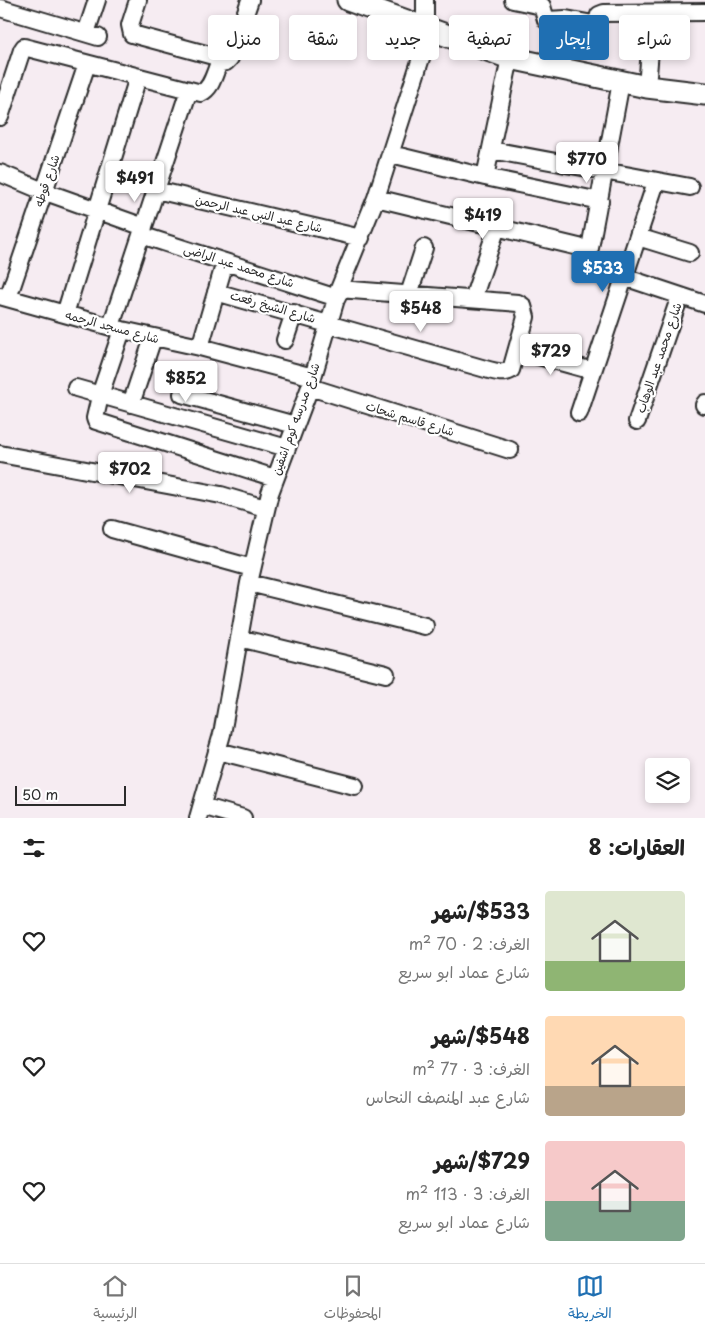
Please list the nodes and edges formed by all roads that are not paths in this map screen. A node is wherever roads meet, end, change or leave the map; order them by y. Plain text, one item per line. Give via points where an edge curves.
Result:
1 (97, 0) edge
2 (138, 0) edge
3 (250, 0) edge
4 (425, 0) edge
5 (513, 0) edge
6 (361, 2) edge
7 (546, 3) edge
8 (23, 7) edge
9 (0, 8) edge
10 (645, 9) edge
11 (705, 12) edge
12 (244, 15) edge
13 (393, 15) edge
14 (426, 15) edge
15 (601, 15) edge
16 (208, 55) edge
17 (228, 60) edge
18 (418, 60) edge
19 (510, 60) edge
20 (520, 60) edge
21 (554, 60) edge
22 (87, 64) junction
23 (553, 67) junction
24 (138, 77) junction
25 (622, 82) junction
26 (647, 87) junction
27 (195, 92) junction
28 (705, 94) edge
29 (0, 117) edge
30 (490, 150) junction
31 (390, 154) junction
32 (605, 172) junction
33 (0, 173) edge
34 (485, 177) junction
35 (656, 182) junction
36 (690, 187) dead end
37 (156, 190) junction
38 (43, 191) junction
39 (376, 198) junction
40 (600, 201) junction
41 (97, 210) junction
42 (496, 227) junction
43 (142, 231) junction
44 (638, 237) junction
45 (361, 238) junction
46 (424, 248) dead end
47 (690, 254) dead end
48 (225, 262) junction
49 (624, 277) junction
50 (216, 292) junction
51 (338, 293) junction
52 (409, 294) junction
53 (680, 296) junction
54 (4, 297) edge
55 (473, 299) junction
56 (705, 304) edge
57 (65, 314) junction
58 (294, 314) junction
59 (329, 323) junction
60 (116, 328) junction
61 (153, 338) junction
62 (285, 340) dead end
63 (200, 347) junction
64 (517, 350) junction
65 (593, 371) junction
66 (311, 382) junction
67 (76, 388) dead end
68 (182, 394) dead end
69 (101, 395) junction
70 (131, 404) junction
71 (579, 413) dead end
72 (637, 421) dead end
73 (296, 425) junction
74 (287, 448) junction
75 (510, 450) dead end
76 (0, 454) edge
77 (275, 478) junction
78 (265, 508) junction
79 (112, 529) dead end
80 (251, 575) junction
81 (425, 626) dead end
82 (240, 638) junction
83 (386, 674) dead end
84 (218, 751) junction
85 (355, 786) dead end
86 (200, 812) edge
87 (243, 818) edge

1 - 8 street via 92,35
2 - 16 street via 130,25 136,36
3 - 12 street
4 - 14 street, شارع مدرسه كوم اشفين
5 - 7 street
6 - 13 main road
8 - 9 street
10 - 11 street
10 - 15 street
10 - 26 street
17 - 27 street via 218,63 209,87
18 - 31 street, شارع مدرسه كوم اشفين
19 - 30 street
20 - 23 main road
21 - 23 street
22 - 24 street
22 - 29 street via 26,48 22,50
22 - 38 street, شارع قوطه
23 - 25 main road
24 - 27 street
24 - 41 street
25 - 26 main road
25 - 32 street
26 - 28 main road
27 - 37 street
30 - 32 street
30 - 34 street
31 - 34 street
31 - 39 street, شارع مدرسه كوم اشفين
32 - 35 street
32 - 40 street
33 - 38 street, شارع محمد عبد الراضى
34 - 40 street
35 - 36 street
35 - 44 street
37 - 43 street
37 - 45 street, شارع عبد النبى عبد الرحمن
38 - 41 street, شارع محمد عبد الراضى
38 - 54 street, شارع قوطه
39 - 42 street
39 - 45 street, شارع مدرسه كوم اشفين
40 - 42 street via 590,248 587,249
41 - 43 street, شارع محمد عبد الراضى
41 - 57 street
42 - 55 street
43 - 48 street, شارع محمد عبد الراضى
43 - 60 street
44 - 47 street
44 - 49 street
45 - 51 street, شارع مدرسه كوم اشفين
46 - 52 street
48 - 50 street
48 - 51 street, شارع محمد عبد الراضى
49 - 53 street
49 - 65 street
50 - 58 street, شارع الشيخ رفعت
50 - 63 street
51 - 52 street, شارع محمد عبد الراضى
51 - 59 street, شارع مدرسه كوم اشفين
52 - 55 street, شارع محمد عبد الراضى
53 - 56 street
53 - 72 street, شارع محمد عبد الوهاب
54 - 57 street, شارع مسجد الرحمه
55 - 64 street, شارع محمد عبد الراضى via 523,306 526,317
57 - 60 street, شارع مسجد الرحمه
58 - 59 street, شارع الشيخ رفعت
58 - 62 street
59 - 64 street, شارع الشيخ رفعت via 501,372 511,370
59 - 66 street, شارع مدرسه كوم اشفين
60 - 61 street, شارع مسجد الرحمه
60 - 69 street
61 - 63 street, شارع مسجد الرحمه
61 - 70 street
63 - 66 street, شارع مسجد الرحمه
64 - 65 street
65 - 71 street
66 - 73 street, شارع مدرسه كوم اشفين
66 - 75 street, شارع قاسم شحات
67 - 69 street
68 - 73 street
69 - 70 street
69 - 77 street via 95,418 99,423
70 - 74 street
73 - 74 street, شارع مدرسه كوم اشفين
74 - 77 street, شارع مدرسه كوم اشفين
76 - 78 street via 221,495
77 - 78 street, شارع مدرسه كوم اشفين
78 - 80 street, شارع مدرسه كوم اشفين
79 - 80 street
80 - 81 street
80 - 82 street, شارع مدرسه كوم اشفين
82 - 83 street
82 - 84 street, شارع مدرسه كوم اشفين
84 - 85 street
84 - 86 street, شارع مدرسه كوم اشفين
86 - 87 street

